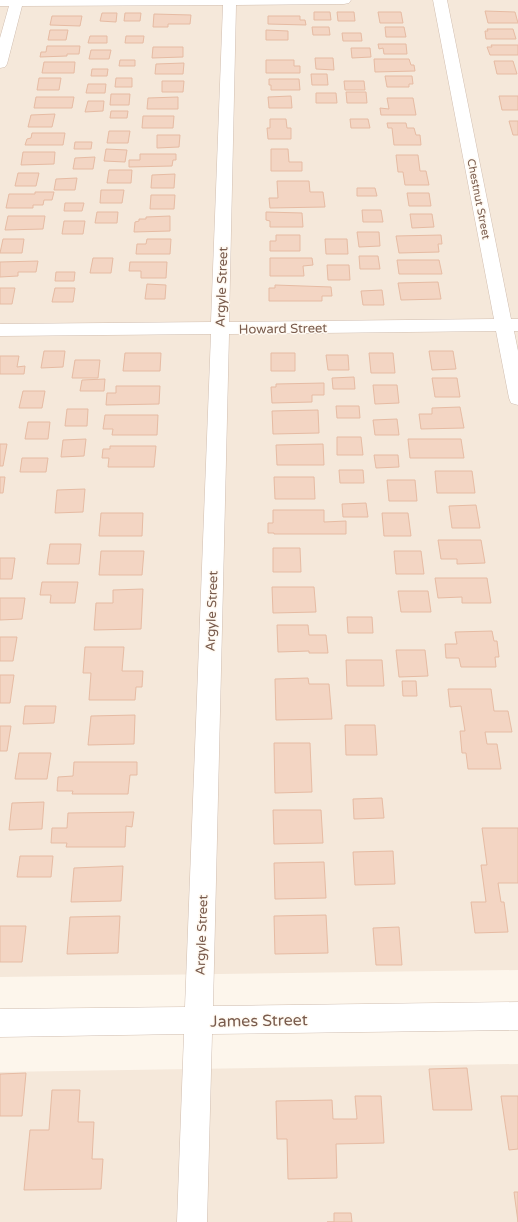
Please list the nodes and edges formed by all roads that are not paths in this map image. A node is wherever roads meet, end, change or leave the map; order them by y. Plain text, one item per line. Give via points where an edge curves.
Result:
1 (230, 0) edge
2 (344, 0) edge
3 (440, 0) edge
4 (16, 1) edge
5 (0, 2) edge
6 (0, 64) edge
7 (511, 326) edge
8 (220, 329) junction
9 (0, 330) edge
10 (518, 398) edge
11 (518, 1016) edge
12 (198, 1021) junction
13 (0, 1023) edge
14 (192, 1222) edge

1 - 2 street
1 - 4 street
1 - 8 street, Argyle Street
3 - 7 street, Chestnut Street
4 - 5 street
4 - 6 street
7 - 8 street, Howard Street
7 - 10 street, Chestnut Street
8 - 9 street, Howard Street
8 - 12 street, Argyle Street
11 - 12 street, James Street
12 - 13 street, James Street
12 - 14 street, Argyle Street

